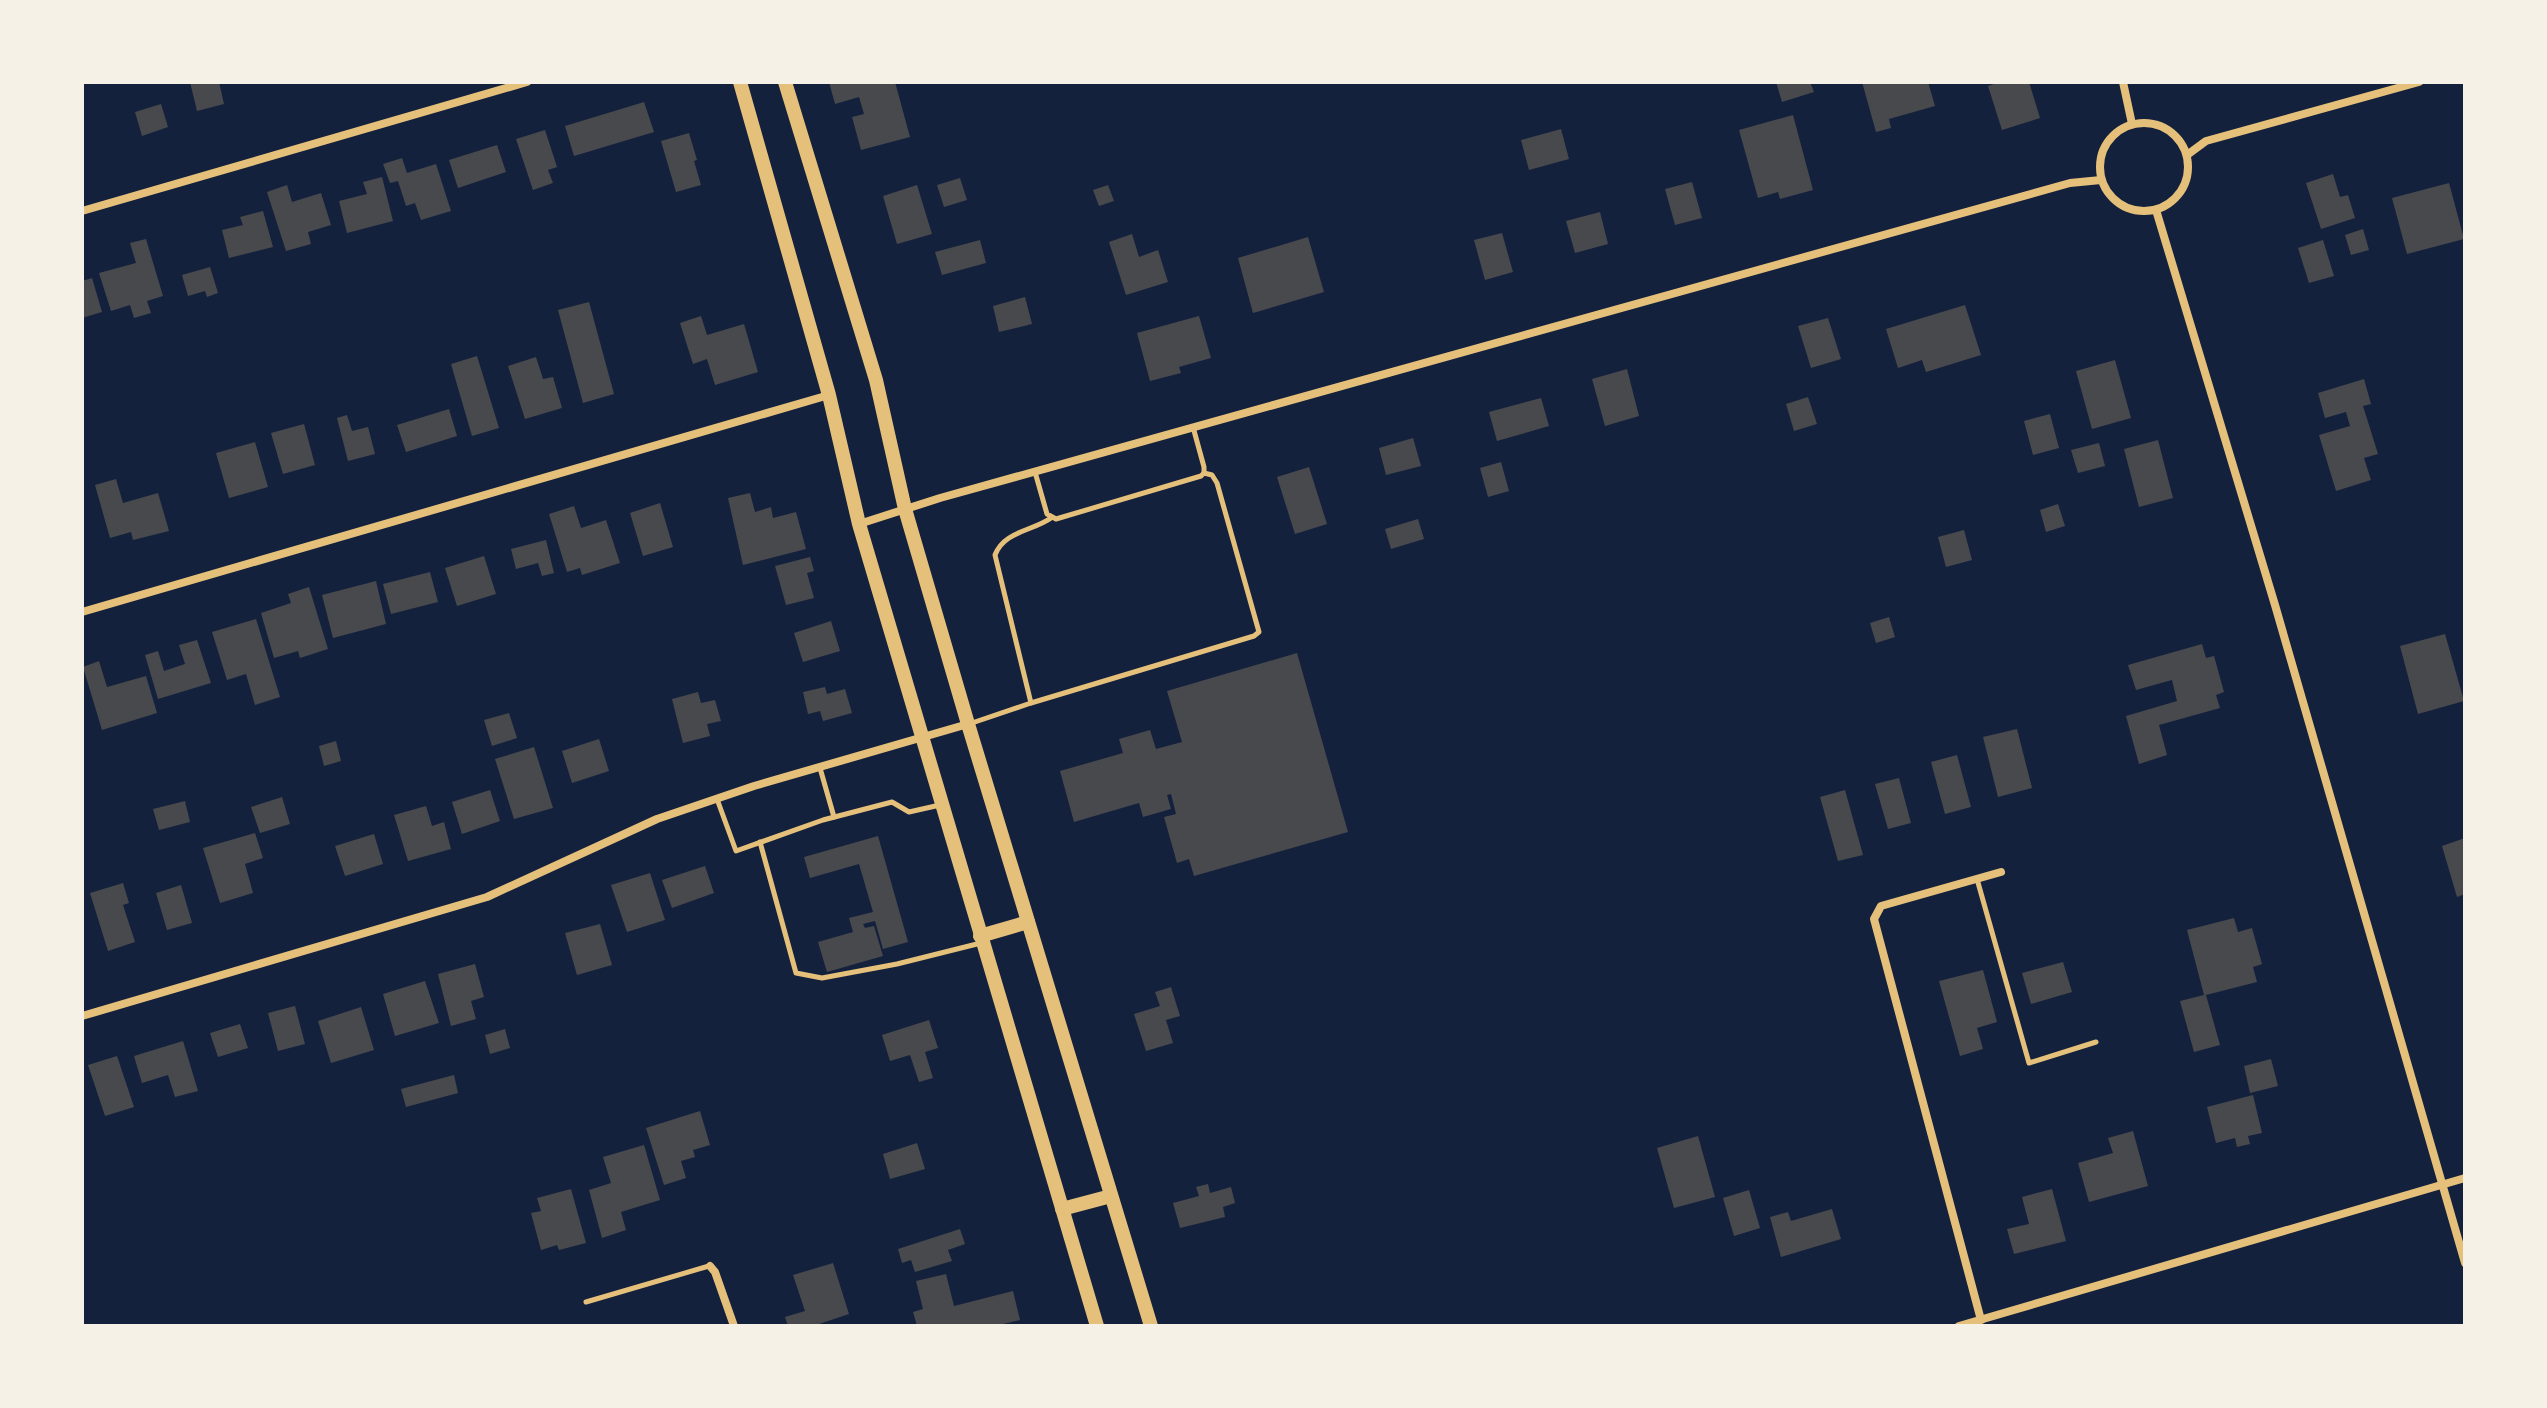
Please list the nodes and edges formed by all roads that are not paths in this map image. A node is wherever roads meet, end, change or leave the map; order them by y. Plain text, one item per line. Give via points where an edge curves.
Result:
1 (527, 82) edge
2 (740, 82) edge
3 (785, 82) edge
4 (2123, 82) edge
5 (2419, 82) edge
6 (2132, 124) junction
7 (2187, 155) junction
8 (2101, 180) junction
9 (2156, 210) junction
10 (82, 211) edge
11 (829, 395) junction
12 (1193, 427) junction
13 (1035, 471) junction
14 (1204, 473) junction
15 (905, 509) junction
16 (1051, 518) junction
17 (859, 524) junction
18 (82, 612) edge
19 (1031, 703) junction
20 (968, 724) junction
21 (922, 738) junction
22 (820, 767) junction
23 (717, 798) junction
24 (941, 804) junction
25 (834, 817) junction
26 (760, 842) junction
27 (2001, 872) dead end
28 (1977, 879) junction
29 (1028, 922) junction
30 (981, 940) junction
31 (82, 1016) edge
32 (2096, 1042) dead end
33 (2465, 1178) edge
34 (2444, 1184) junction
35 (1111, 1196) junction
36 (1062, 1209) junction
37 (2465, 1263) edge
38 (710, 1266) joint
39 (586, 1302) dead end
40 (1981, 1320) junction
41 (734, 1326) edge
42 (1097, 1326) edge
43 (1151, 1326) edge
44 (1959, 1326) edge

1 - 10 street
2 - 11 main road
3 - 15 main road via 876,380
4 - 6 street
5 - 7 street via 2206,141
6 - 7 street via 2160,125 2181,142
6 - 8 street via 2119,130 2102,152
7 - 9 street via 2186,182 2169,204
8 - 9 street via 2116,203 2143,212
8 - 12 street via 2070,183
9 - 34 street
11 - 17 main road
11 - 18 street
12 - 13 street
12 - 14 lane
13 - 15 street
13 - 16 lane
14 - 16 lane
14 - 19 lane via 1217,483 1259,632
15 - 17 street
15 - 20 main road
16 - 19 lane via 1013,535 995,555
17 - 21 main road
19 - 20 lane
20 - 21 street
20 - 29 main road
21 - 22 street
21 - 24 main road
22 - 23 street
22 - 25 lane
23 - 26 lane via 736,851
23 - 31 street via 657,819 487,897
24 - 25 lane via 909,812 892,802
24 - 30 main road
25 - 26 lane
26 - 30 lane via 796,973 822,978
27 - 28 street
28 - 32 lane via 2029,1063
28 - 40 street via 1881,906 1874,919
29 - 30 main road
29 - 35 main road
30 - 36 main road
33 - 34 street
34 - 37 street
34 - 40 street
35 - 36 main road
35 - 43 main road
36 - 42 main road
38 - 39 lane
38 - 41 street
40 - 44 street

